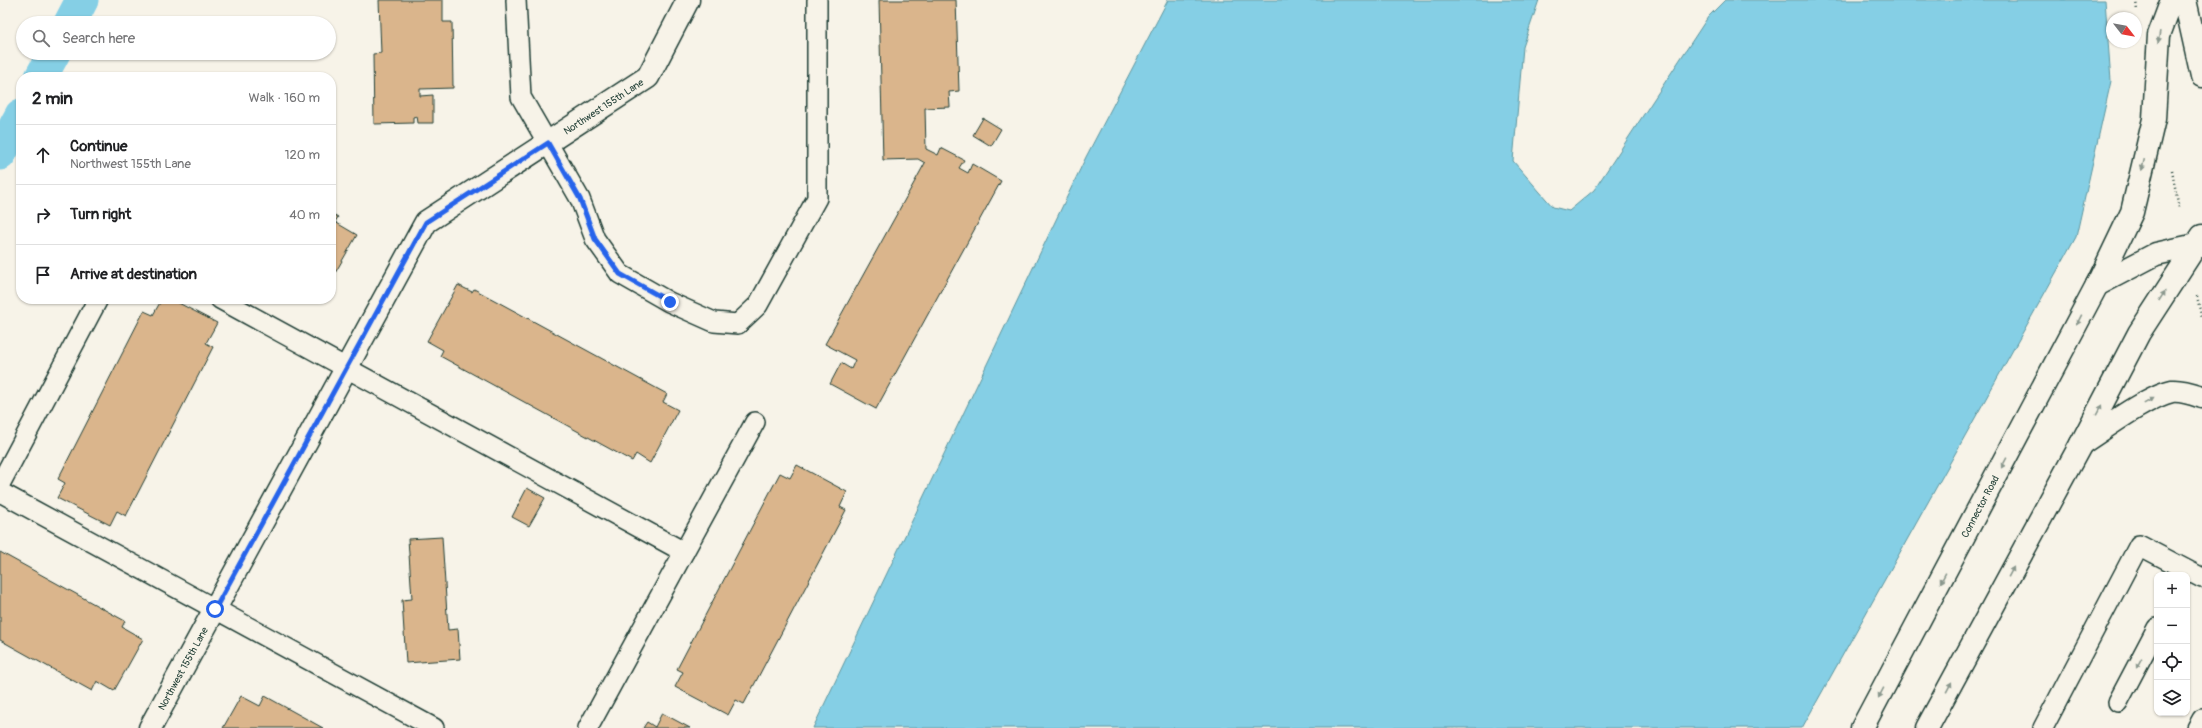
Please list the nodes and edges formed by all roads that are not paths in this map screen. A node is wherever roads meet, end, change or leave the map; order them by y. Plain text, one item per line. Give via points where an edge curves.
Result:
1 (516, 0) edge
2 (688, 0) edge
3 (817, 0) edge
4 (2172, 0) edge
5 (2185, 0) edge
6 (2202, 76) edge
7 (548, 143) junction
8 (2200, 242) edge
9 (2097, 285) junction
10 (95, 304) edge
11 (229, 304) edge
12 (347, 367) junction
13 (2202, 397) edge
14 (755, 422) dead end
15 (2080, 444) junction
16 (0, 484) edge
17 (0, 492) edge
18 (684, 552) junction
19 (2192, 574) edge
20 (215, 609) junction
21 (2154, 634) edge
22 (2118, 702) dead end
23 (2202, 719) edge
24 (150, 728) edge
25 (434, 728) edge
26 (588, 728) edge
27 (1862, 728) edge
28 (1927, 728) edge
29 (2043, 728) edge
30 (2197, 728) edge

1 - 7 lane via 520,97
2 - 7 main road, Northwest 155th Lane via 648,77
3 - 7 lane via 817,198 758,305 738,324 714,322 670,302 620,274 595,239 580,199
4 -> 9 main road, Connector Road via 2159,35 2154,119 2132,212
5 - 6 main road
7 - 12 main road, Northwest 155th Lane via 426,222
8 - 9 main road via 2156,254
15 -> 8 main road via 2139,333
9 -> 27 main road, Connector Road
10 - 16 lane
11 - 12 lane
12 - 18 lane
12 - 20 main road, Northwest 155th Lane
15 -> 13 main road via 2156,397 2173,391
14 - 18 lane
28 -> 15 main road
17 - 20 lane
18 - 26 lane
19 - 29 lane via 2139,546
20 - 24 main road, Northwest 155th Lane
20 - 25 lane
21 -> 22 lane
23 - 30 lane

